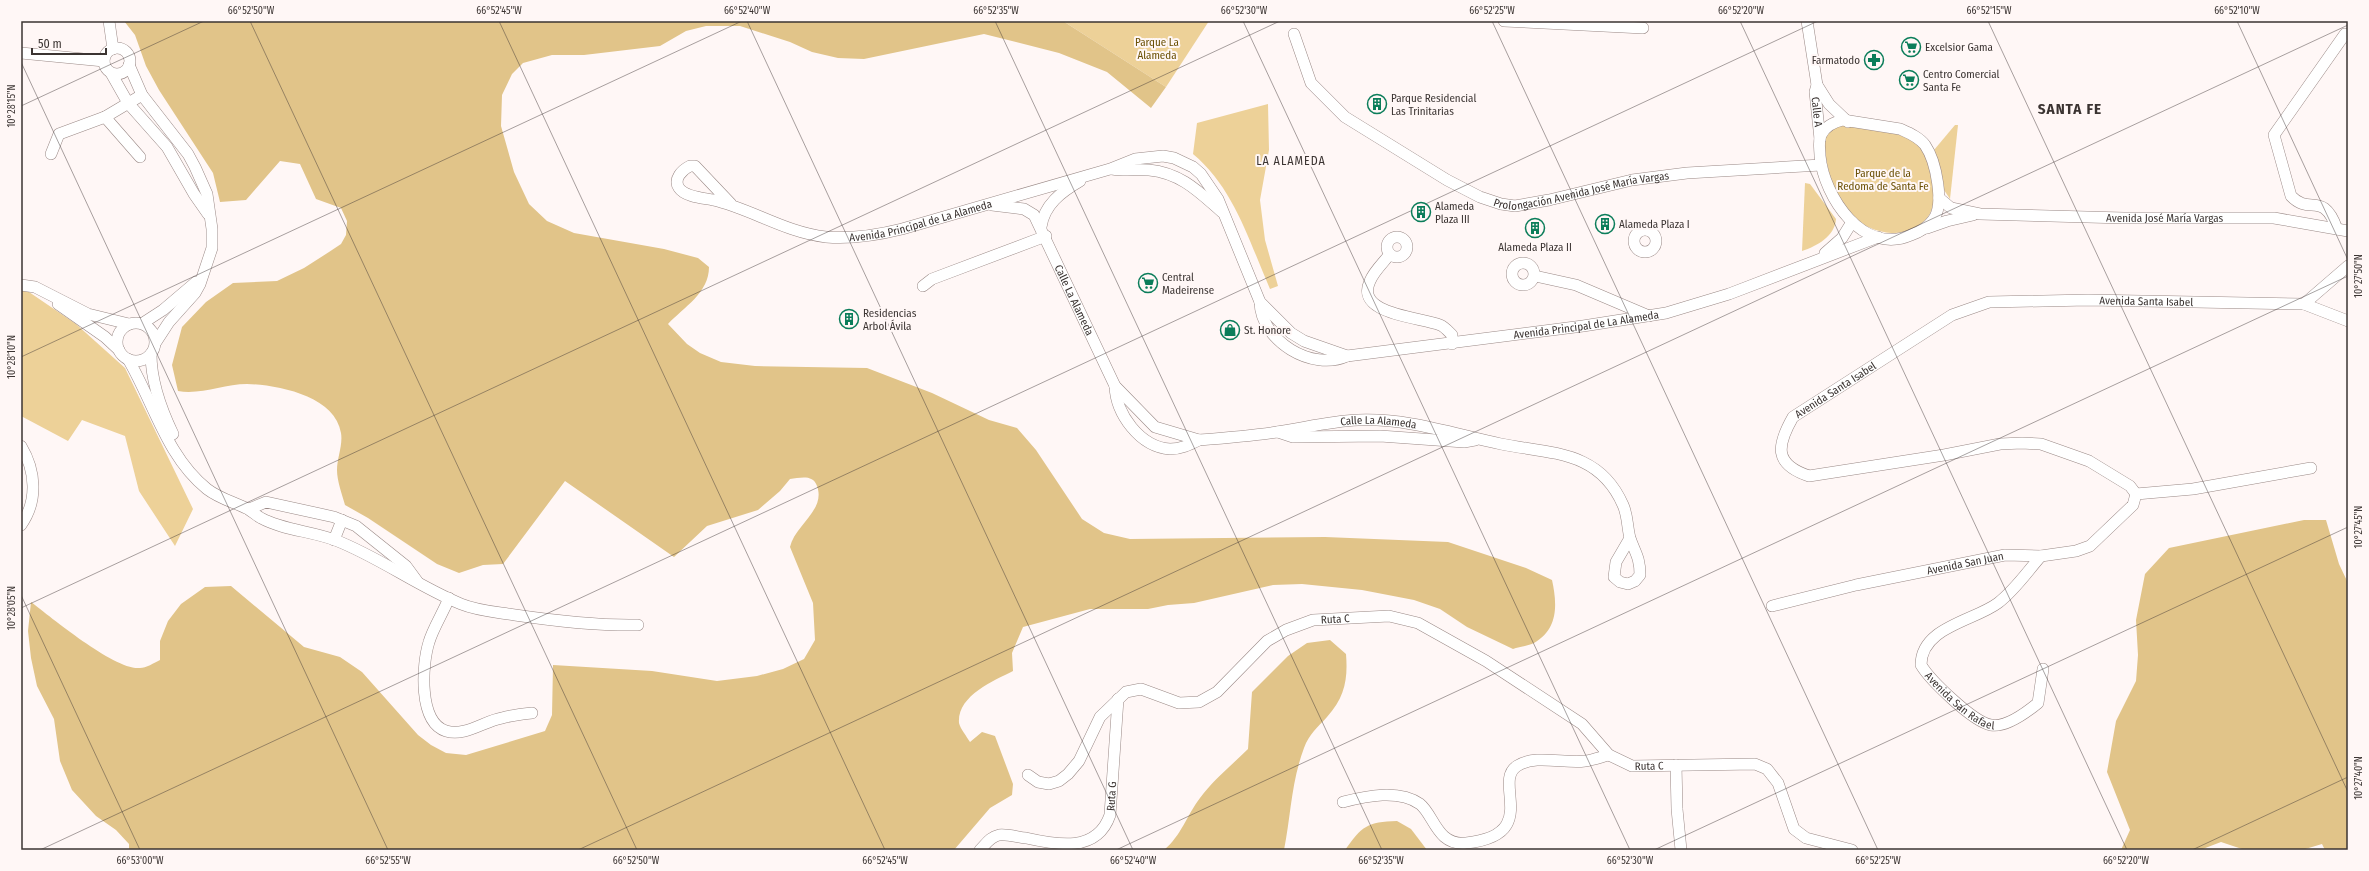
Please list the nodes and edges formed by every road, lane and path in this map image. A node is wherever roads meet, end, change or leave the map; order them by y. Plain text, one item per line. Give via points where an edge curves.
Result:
1 (109, 21) edge
2 (1504, 21) edge
3 (1807, 21) edge
4 (1562, 23) edge
5 (1643, 28) dead end
6 (1294, 34) dead end
7 (2345, 34) dead end
8 (113, 49) junction
9 (21, 53) edge
10 (104, 61) junction
11 (129, 65) junction
12 (111, 72) junction
13 (1817, 85) junction
14 (142, 95) junction
15 (128, 103) junction
16 (105, 117) junction
17 (1848, 122) junction
18 (1820, 139) junction
19 (51, 154) dead end
20 (140, 157) dead end
21 (1182, 162) junction
22 (1821, 164) junction
23 (194, 167) junction
24 (1110, 169) junction
25 (1094, 173) junction
26 (182, 174) junction
27 (1177, 177) junction
28 (1939, 198) junction
29 (731, 204) junction
30 (988, 204) junction
31 (1222, 212) junction
32 (208, 214) junction
33 (1980, 214) junction
34 (1852, 222) junction
35 (1926, 228) junction
36 (2336, 229) junction
37 (2348, 231) edge
38 (1043, 232) junction
39 (1878, 237) junction
40 (1390, 254) dead end
41 (1817, 260) junction
42 (2348, 266) edge
43 (1534, 276) dead end
44 (202, 277) junction
45 (21, 285) edge
46 (922, 286) dead end
47 (46, 293) junction
48 (1260, 302) junction
49 (2304, 304) junction
50 (1650, 316) junction
51 (2348, 321) edge
52 (143, 323) junction
53 (129, 324) junction
54 (156, 342) junction
55 (1304, 342) junction
56 (1452, 344) junction
57 (119, 350) junction
58 (1293, 350) junction
59 (151, 354) junction
60 (1347, 356) junction
61 (128, 359) junction
62 (1115, 386) junction
63 (1381, 422) junction
64 (1155, 427) junction
65 (1277, 432) junction
66 (1380, 436) junction
67 (1146, 439) junction
68 (1479, 439) junction
69 (1199, 440) junction
70 (21, 446) edge
71 (180, 461) junction
72 (2311, 468) dead end
73 (2136, 494) junction
74 (249, 510) junction
75 (342, 520) junction
76 (21, 525) edge
77 (1630, 538) dead end
78 (334, 540) junction
79 (2041, 556) junction
80 (417, 582) junction
81 (446, 597) junction
82 (1772, 606) dead end
83 (638, 625) dead end
84 (2043, 669) dead end
85 (1118, 699) junction
86 (532, 713) dead end
87 (1609, 755) junction
88 (1676, 765) junction
89 (1028, 775) dead end
90 (1343, 802) dead end
91 (980, 850) edge
92 (1681, 850) edge
93 (1852, 850) edge

1 - 8 street
2 - 4 street
3 - 13 street, Calle A
4 - 5 street
6 - 22 street, Prolongación Avenida José María Vargas via 1311,83 1344,117 1447,180 1480,197 1501,204 1515,206 1632,180 1687,173
7 - 36 street via 2274,135 2291,196 2299,202 2326,208 2332,215
8 - 10 street via 108,52
8 - 11 street via 125,51 129,57
9 - 10 street
10 - 12 street via 106,68
11 - 12 street via 122,73
11 - 14 street
12 - 15 street
13 - 17 street, Calle A via 1829,104
13 - 18 street, Calle A via 1815,92
14 - 15 street
14 - 23 street via 184,148
15 - 16 street
15 - 26 street via 168,147
16 - 19 street via 59,134
16 - 20 street
17 - 18 street via 1842,120 1833,123
17 - 28 street via 1900,129 1921,140 1931,158
18 - 22 street
21 - 24 street, Avenida Principal de La Alameda via 1163,156 1152,157
21 - 27 street
21 - 31 street, Avenida Principal de La Alameda via 1201,174 1212,187
22 - 34 street via 1830,191
23 - 26 street via 190,174
23 - 32 street via 207,194
24 - 25 street, Avenida Principal de La Alameda
24 - 27 street, Avenida Principal de La Alameda via 1158,171
25 - 30 street, Avenida Principal de La Alameda
25 - 38 street via 1066,190 1048,206 1043,217
26 - 32 street
27 - 31 street, Avenida Principal de La Alameda via 1194,187
28 - 33 street, Avenida José María Vargas via 1951,208
28 - 35 street via 1936,215
29 - 29 street, Avenida Principal de La Alameda via 695,166 690,166 680,174 677,181 679,188 687,194
29 - 30 street, Avenida Principal de La Alameda via 783,227 827,237 878,234
30 - 38 street, Calle La Alameda via 1024,209 1034,215
31 - 48 street, Avenida Principal de La Alameda
32 - 44 street via 212,248
33 - 35 street, Avenida José María Vargas
33 - 36 street, Avenida José María Vargas via 2124,218 2274,218
34 - 39 street
34 - 41 street, Avenida Principal de La Alameda via 1836,245
35 - 39 street via 1906,238
36 - 37 street, Avenida José María Vargas
38 - 46 street via 932,279
38 - 62 street, Calle La Alameda
39 - 41 street, Avenida Principal de La Alameda
40 - 56 street via 1369,281 1368,289 1372,302 1383,310 1442,325 1452,335
41 - 50 street, Avenida Principal de La Alameda via 1711,300
42 - 49 street
43 - 50 street via 1576,285
44 - 52 street via 175,301
44 - 54 street via 195,293 173,317
45 - 47 street via 35,287
47 - 53 street via 88,314
47 - 57 street
48 - 55 street, Avenida Principal de La Alameda via 1291,333
48 - 58 street, Avenida Principal de La Alameda via 1261,312 1272,334
49 - 51 street
49 - 73 street, Avenida Santa Isabel via 2088,300 1989,302 1952,315 1793,417 1780,442 1781,453 1788,465 1797,472 1809,476 2000,444 2041,444 2089,460 2130,486
50 - 56 street, Avenida Principal de La Alameda
52 - 53 street
52 - 54 street via 152,330
53 - 57 street via 119,333
54 - 59 street
55 - 58 street
55 - 60 street, Avenida Principal de La Alameda
56 - 60 street, Avenida Principal de La Alameda
57 - 61 street
58 - 60 street, Avenida Principal de La Alameda via 1321,361 1337,360
59 - 61 street via 140,360
59 - 71 street via 155,388 177,443
61 - 71 street via 141,380 171,447
62 - 64 street, Calle La Alameda
62 - 67 street, Calle La Alameda via 1116,397 1128,422 1135,432
63 - 65 street, Calle La Alameda via 1359,420
63 - 66 street
63 - 68 street, Calle La Alameda via 1444,429
64 - 67 street
64 - 69 street, Calle La Alameda
65 - 66 street, Calle La Alameda via 1293,437
65 - 69 street, Calle La Alameda
66 - 68 street, Calle La Alameda via 1464,442
67 - 69 street, Calle La Alameda via 1168,449 1181,448
68 - 77 street, Calle La Alameda via 1566,454 1593,467 1603,475 1619,496 1628,519
70 - 76 street via 31,470 33,486 30,510
71 - 74 street via 207,489 226,501
72 - 73 street via 2193,489
73 - 79 street, Avenida San Juan via 2133,505 2090,546 2076,551
74 - 75 street via 266,502 321,512
74 - 78 street via 262,518
75 - 78 street
75 - 80 street via 356,526 406,566
78 - 80 street
79 - 82 street, Avenida San Juan via 2005,555 1856,585
79 - 84 street, Avenida San Rafael via 2014,589 1997,603 1946,629 1927,644 1921,665 1935,682 1980,721 1992,726 2018,717 2038,703
80 - 81 street
81 - 83 street via 479,609 516,615 614,626
81 - 86 street via 434,618 435,626 429,642 423,685 433,720 446,731 466,731 500,718
85 - 87 street, Ruta C via 1126,692 1141,689 1179,702 1199,702 1217,692 1267,641 1286,630 1313,620 1389,616 1418,623 1486,661 1582,724
85 - 89 street, Ruta C via 1100,716 1079,761 1064,778 1049,784 1038,782
85 - 91 street, Ruta G via 1110,815 1100,832 1092,839 1069,844 1053,844 1000,835 990,838
87 - 88 street, Ruta C via 1632,766
87 - 90 street via 1585,761 1524,761 1514,767 1509,779 1512,812 1509,823 1490,837 1464,843 1452,841 1441,833 1421,805 1409,798 1366,796
88 - 92 street, Ruta C
88 - 93 street, Ruta C via 1761,766 1778,783 1794,829 1806,838

